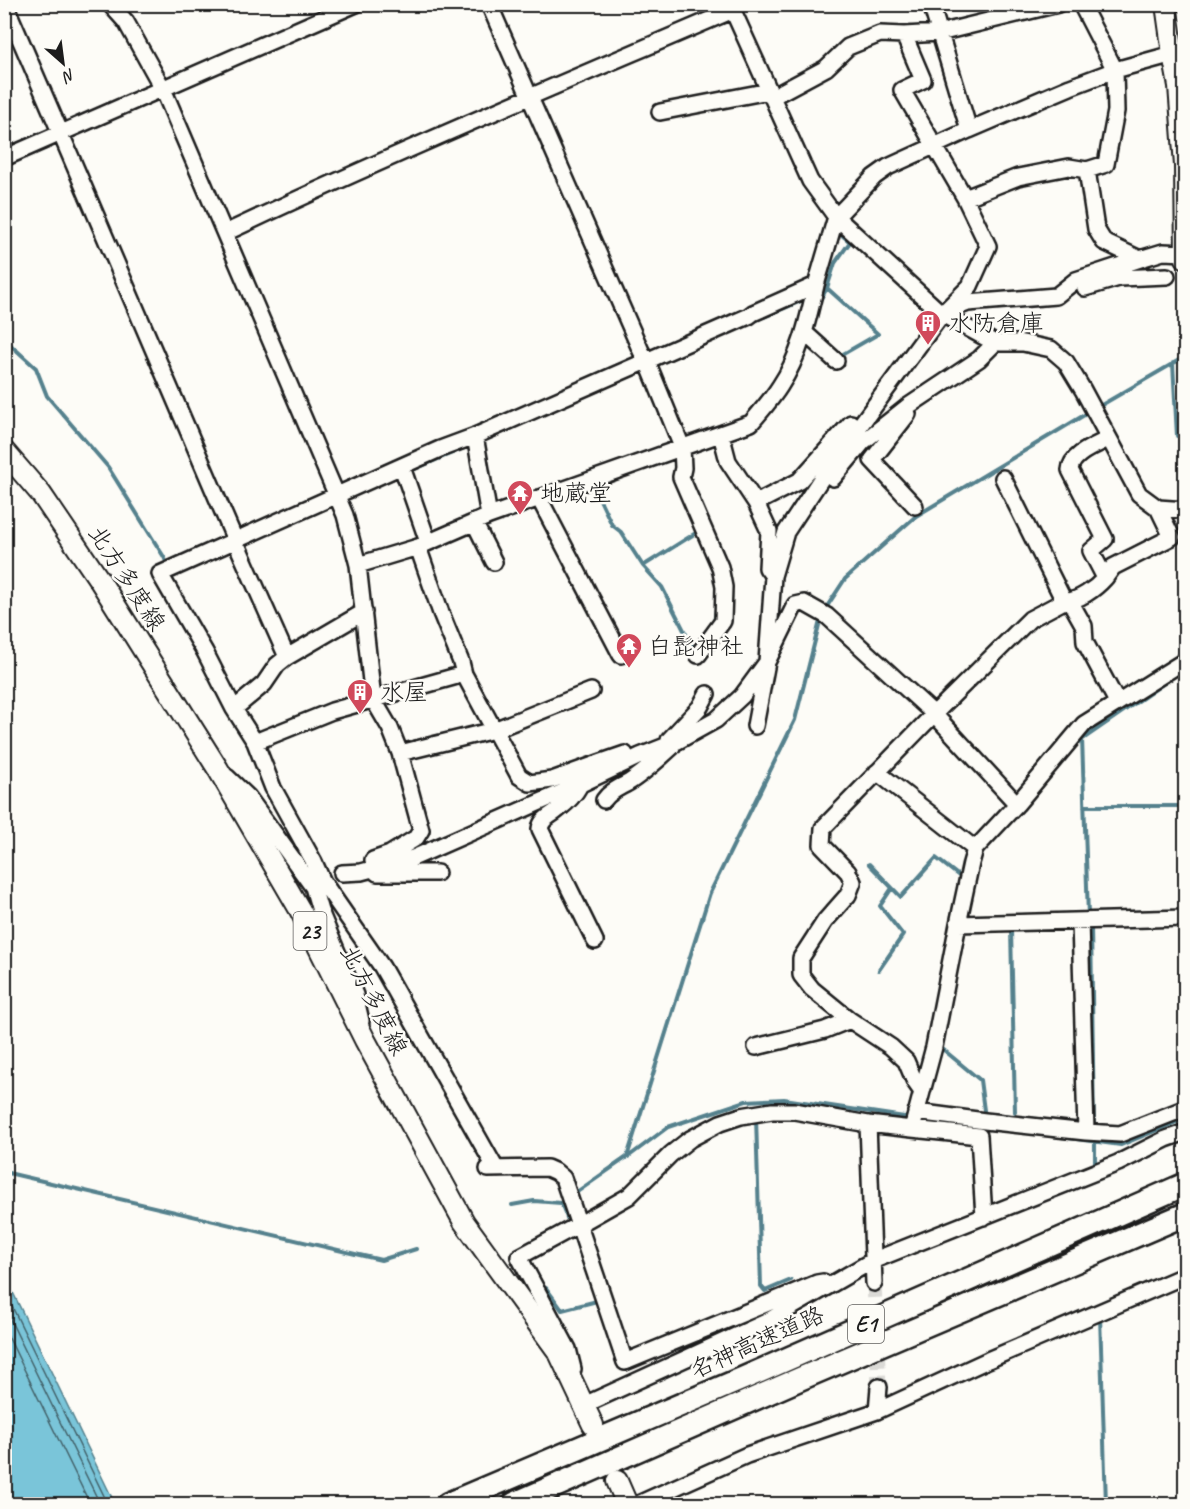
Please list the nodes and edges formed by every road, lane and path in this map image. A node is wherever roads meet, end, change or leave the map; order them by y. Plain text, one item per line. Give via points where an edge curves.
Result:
1 (5, 4) edge
2 (110, 4) edge
3 (356, 4) edge
4 (489, 4) edge
5 (931, 4) edge
6 (1058, 4) edge
7 (1081, 4) edge
8 (1166, 4) edge
9 (732, 7) edge
10 (939, 33) junction
11 (904, 35) junction
12 (1179, 53) edge
13 (1115, 70) junction
14 (1182, 86) edge
15 (163, 89) junction
16 (771, 94) junction
17 (530, 97) junction
18 (660, 112) dead end
19 (58, 127) dead end
20 (969, 130) junction
21 (64, 141) dead end
22 (934, 145) junction
23 (4, 158) edge
24 (1088, 170) junction
25 (965, 198) junction
26 (836, 217) junction
27 (225, 233) junction
28 (1185, 253) edge
29 (1185, 258) edge
30 (1140, 259) junction
31 (1167, 276) dead end
32 (816, 285) junction
33 (1056, 296) junction
34 (942, 314) junction
35 (805, 333) junction
36 (995, 343) junction
37 (647, 361) junction
38 (836, 361) dead end
39 (875, 405) junction
40 (907, 407) junction
41 (721, 434) junction
42 (474, 436) junction
43 (1108, 439) junction
44 (682, 447) junction
45 (4, 451) edge
46 (402, 467) junction
47 (1003, 478) dead end
48 (338, 495) junction
49 (538, 498) junction
50 (756, 503) junction
51 (915, 506) dead end
52 (1158, 507) junction
53 (1185, 510) edge
54 (489, 516) junction
55 (474, 522) junction
56 (786, 532) junction
57 (235, 540) junction
58 (423, 544) junction
59 (494, 562) dead end
60 (358, 565) junction
61 (773, 576) junction
62 (1105, 578) junction
63 (1067, 601) junction
64 (364, 612) junction
65 (621, 655) dead end
66 (698, 655) dead end
67 (287, 657) junction
68 (1185, 660) edge
69 (767, 662) junction
70 (464, 674) junction
71 (591, 691) dead end
72 (707, 694) dead end
73 (373, 699) junction
74 (1117, 702) junction
75 (234, 709) junction
76 (934, 714) junction
77 (755, 726) dead end
78 (494, 730) junction
79 (678, 741) junction
80 (255, 742) junction
81 (662, 747) junction
82 (400, 753) junction
83 (640, 756) junction
84 (218, 769) junction
85 (877, 772) junction
86 (581, 784) junction
87 (604, 800) dead end
88 (1017, 804) junction
89 (975, 849) junction
90 (361, 872) junction
91 (342, 873) junction
92 (437, 873) dead end
93 (318, 885) junction
94 (1185, 918) edge
95 (1080, 921) junction
96 (958, 924) junction
97 (595, 941) dead end
98 (850, 1020) junction
99 (365, 1040) junction
100 (756, 1047) dead end
101 (922, 1092) junction
102 (1185, 1108) edge
103 (916, 1112) junction
104 (868, 1124) junction
105 (912, 1129) junction
106 (1086, 1132) junction
107 (1185, 1132) edge
108 (1185, 1184) edge
109 (1185, 1214) edge
110 (984, 1217) junction
111 (579, 1225) junction
112 (872, 1261) junction
113 (1185, 1275) edge
114 (835, 1282) junction
115 (874, 1283) tunnel mouth
116 (879, 1387) tunnel mouth
117 (581, 1399) junction
118 (877, 1412) junction
119 (593, 1425) dead end
120 (617, 1481) dead end
121 (448, 1504) edge
122 (514, 1504) edge
123 (627, 1504) edge
124 (638, 1504) edge

1 - 19 street
2 - 15 street via 126,22
3 - 15 street
4 - 17 street
5 - 10 street
6 - 10 street
7 - 13 street
8 - 12 main road
9 - 16 street
9 - 17 street
10 - 11 street
10 - 20 street
11 - 16 street via 880,34 848,47 826,68
11 - 22 street via 923,80 902,90
12 - 13 street
12 - 14 main road
13 - 20 street
13 - 24 street via 1116,111 1106,164
14 - 28 main road
15 - 23 street
15 - 27 street
16 - 18 street
16 - 26 street via 810,181
17 - 27 street
17 - 37 street
20 - 22 street
21 - 57 street
22 - 25 street
22 - 26 street via 874,177
24 - 25 street via 1070,167 1018,177
24 - 30 street via 1096,229 1104,242
25 - 34 street via 988,246 970,285
26 - 32 street
26 - 34 street
27 - 48 street
28 - 29 main road
28 - 30 street via 1163,252
30 - 33 street via 1076,280
31 - 33 street via 1119,278
32 - 35 street
32 - 37 street
33 - 34 street via 968,303
34 - 36 street
34 - 39 street
35 - 38 street
35 - 41 street via 780,387 751,423
36 - 40 street via 979,359
36 - 43 street via 1051,349 1066,362
37 - 42 street
37 - 44 street
39 - 50 street via 860,413 800,481
39 - 56 street
40 - 51 street via 908,415 872,460
40 - 56 street via 863,442
41 - 44 street
41 - 50 street via 728,461
42 - 46 street
42 - 54 street
43 - 52 street via 1139,494
43 - 62 street via 1070,464 1105,539 1091,551
44 - 49 street
44 - 66 street via 681,477 720,567 724,587 723,621
45 - 84 main road, 北方多度線 / 23 via 41,494 100,581
46 - 48 street
46 - 58 street
47 - 63 street
48 - 57 street
48 - 60 street
49 - 54 street
49 - 65 street
50 - 61 street via 769,531 766,568
52 - 53 street
52 - 62 street via 1173,537 1113,567
54 - 55 street
55 - 58 street
55 - 59 street
56 - 61 street
57 - 67 street
57 - 75 street via 160,574
58 - 60 street
58 - 70 street via 441,613
60 - 64 street
61 - 69 street
62 - 63 street via 1097,588
63 - 74 street via 1083,626 1085,642
63 - 76 street via 1030,619
64 - 67 street
64 - 73 street
67 - 75 street via 277,664 264,684
68 - 74 street
69 - 76 street via 795,605 804,603 827,616
69 - 77 street
69 - 79 street via 742,696 716,720
70 - 73 street
70 - 78 street
71 - 78 street
72 - 81 street via 700,707
73 - 80 street
73 - 82 street
74 - 88 street via 1084,724
75 - 80 street
76 - 85 street
76 - 88 street
78 - 82 street
78 - 83 street via 519,776 530,783 552,780 630,753
79 - 81 street
79 - 87 street
80 - 93 street via 273,788 314,862
81 - 83 street
82 - 91 street via 422,830 390,854
83 - 86 street
84 - 93 street via 248,797
84 - 99 main road, 北方多度線 / 23 via 300,910
85 - 89 street
85 - 98 street via 823,828 822,845 853,882 848,895 801,958 801,975 812,989
86 - 90 street via 413,858
86 - 97 street via 561,808 540,824 540,829
88 - 89 street
89 - 96 street
90 - 91 street
90 - 92 street
91 - 93 street
93 - 99 street via 320,911 356,995
93 - 111 street via 382,967 492,1169 547,1168 556,1172 563,1178
94 - 95 street
95 - 96 street
95 - 106 street
96 - 101 street
98 - 100 street
98 - 101 street via 906,1061
99 - 117 main road, 北方多度線 / 23 via 464,1222 559,1353
101 - 103 street
102 - 106 street via 1120,1134
103 - 105 street
103 - 106 street
104 - 105 street
104 - 111 street via 794,1111 741,1116 720,1123 671,1154 629,1196
104 - 112 street
105 - 110 street via 979,1136
107 - 110 street
108 - 121 highway, 名神高速道路 / E1
109 - 122 highway, E1
110 - 112 street
111 - 114 street via 625,1362 817,1283
111 - 117 street via 519,1257 568,1349
112 - 114 street
112 - 115 street
113 - 118 street
114 - 117 street via 766,1322
116 - 118 street
117 - 119 main road, 北方多度線 / 23
118 - 124 street via 747,1455
120 - 123 main road

